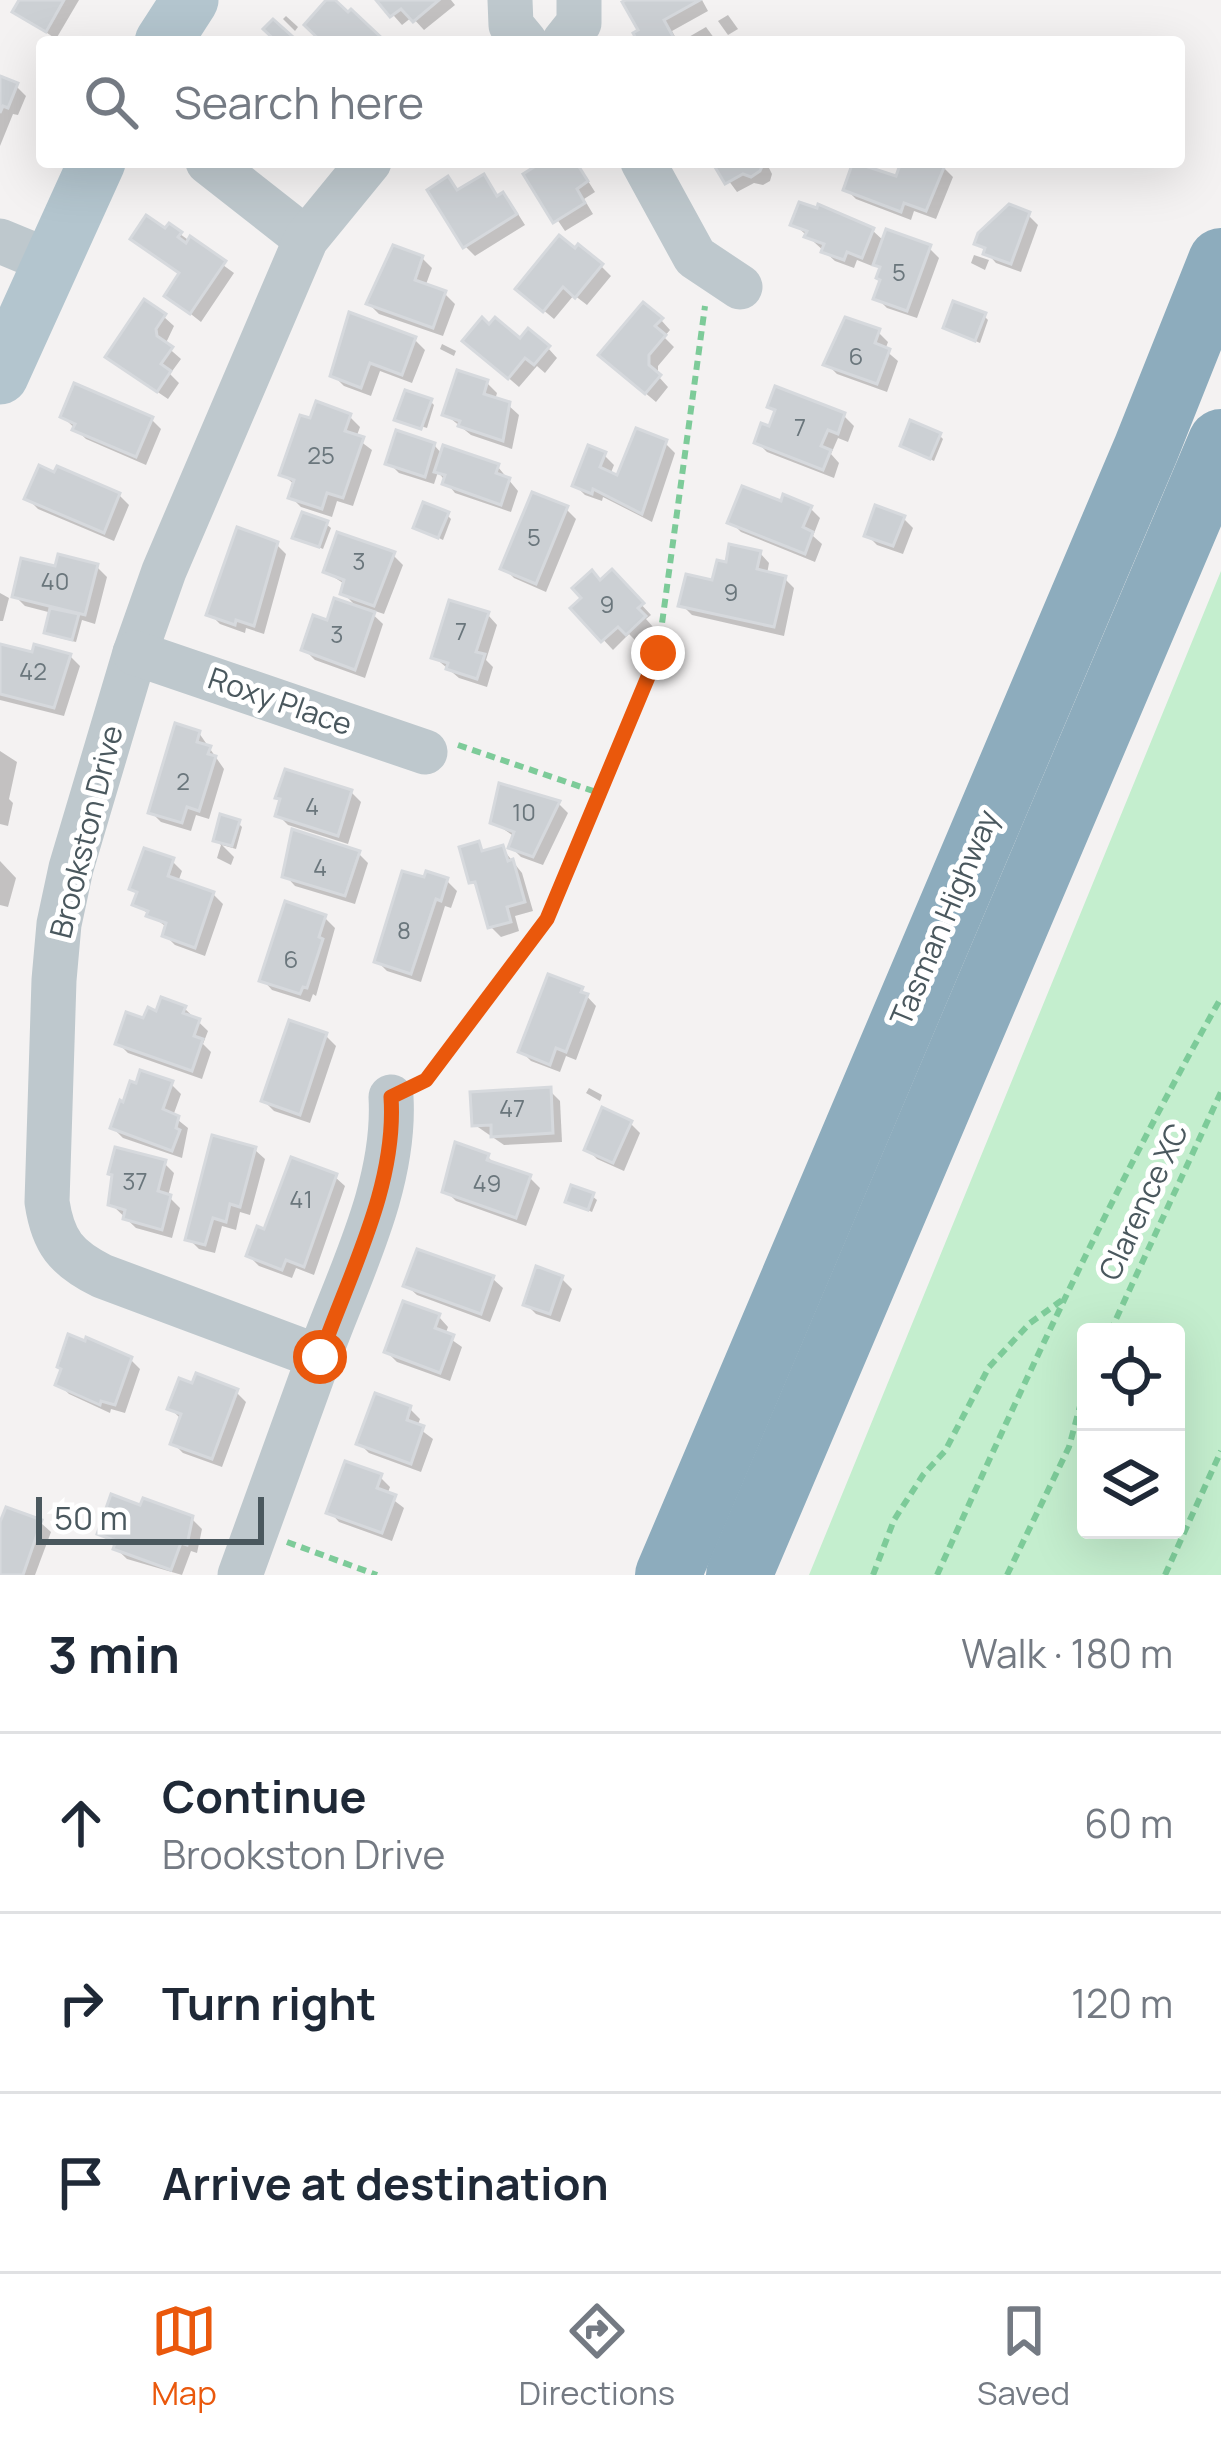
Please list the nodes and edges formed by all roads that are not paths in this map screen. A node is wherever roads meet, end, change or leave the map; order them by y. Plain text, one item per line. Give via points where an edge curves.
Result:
1 (190, 0) edge
2 (579, 0) edge
3 (167, 36) edge
4 (569, 36) edge
5 (92, 168) edge
6 (216, 168) edge
7 (364, 168) edge
8 (646, 168) edge
9 (306, 239) junction
10 (25, 251) edge
11 (1221, 261) edge
12 (725, 277) road end
13 (0, 376) edge
14 (1221, 442) edge
15 (136, 653) junction
16 (425, 752) road end
17 (391, 1097) road end
18 (320, 1357) junction
19 (240, 1575) edge
20 (668, 1575) edge
21 (739, 1575) edge

1 - 3 main road
2 - 4 street
5 - 10 main road
6 - 9 street
7 - 9 street, Brookston Drive
8 - 12 street via 695,257
9 - 15 street, Brookston Drive
10 - 13 main road
11 - 20 highway, Tasman Highway
14 - 21 highway
15 - 16 street, Roxy Place
15 - 18 street, Brookston Drive via 59,924 51,1228 59,1247 102,1276
17 - 18 street via 386,1172
18 - 19 street

